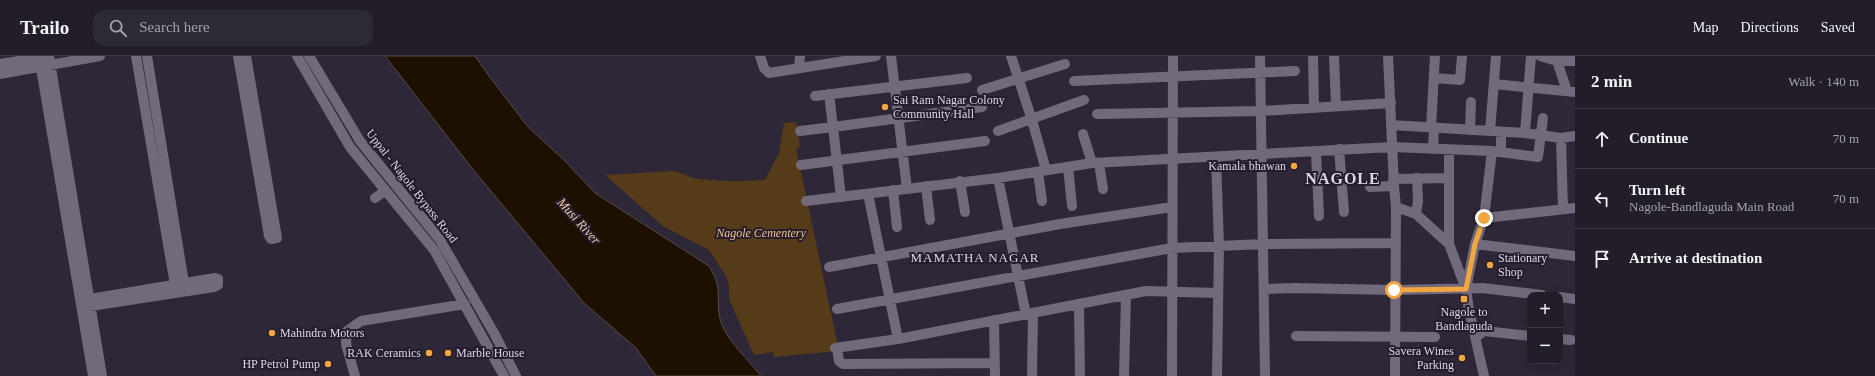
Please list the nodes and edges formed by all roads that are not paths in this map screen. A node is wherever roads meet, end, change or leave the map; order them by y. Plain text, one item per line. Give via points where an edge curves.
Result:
1 (100, 56) edge
2 (136, 56) edge
3 (147, 56) edge
4 (238, 56) edge
5 (246, 56) edge
6 (297, 56) edge
7 (309, 56) edge
8 (760, 56) edge
9 (800, 56) edge
10 (876, 56) edge
11 (891, 56) edge
12 (1010, 56) edge
13 (1173, 56) edge
14 (1260, 56) edge
15 (1313, 56) edge
16 (1334, 56) edge
17 (1388, 56) edge
18 (1435, 56) edge
19 (1462, 56) edge
20 (1496, 56) edge
21 (1531, 56) edge
22 (1542, 56) edge
23 (47, 61) edge
24 (1557, 61) junction
25 (1575, 61) edge
26 (0, 64) edge
27 (1065, 64) dead end
28 (799, 68) junction
29 (1295, 71) dead end
30 (1260, 73) junction
31 (0, 74) edge
32 (1174, 76) junction
33 (967, 78) dead end
34 (1434, 78) junction
35 (1018, 80) junction
36 (1074, 81) dead end
37 (1494, 84) junction
38 (895, 86) junction
39 (1529, 87) junction
40 (982, 90) dead end
41 (1571, 91) edge
42 (830, 94) junction
43 (816, 96) dead end
44 (1084, 100) dead end
45 (1472, 102) dead end
46 (1391, 103) junction
47 (1336, 106) junction
48 (982, 107) dead end
49 (1314, 108) junction
50 (1261, 110) junction
51 (1173, 112) junction
52 (1097, 114) dead end
53 (898, 118) junction
54 (1543, 118) dead end
55 (1032, 120) junction
56 (1391, 125) junction
57 (833, 127) junction
58 (1432, 127) junction
59 (1470, 130) junction
60 (800, 131) dead end
61 (998, 131) dead end
62 (1490, 131) junction
63 (1501, 132) junction
64 (1525, 132) junction
65 (1083, 134) dead end
66 (1541, 136) junction
67 (1575, 136) edge
68 (1561, 138) junction
69 (985, 141) dead end
70 (1392, 147) junction
71 (1339, 149) junction
72 (1433, 149) junction
73 (1448, 150) junction
74 (902, 152) junction
75 (1316, 152) junction
76 (1497, 152) junction
77 (1262, 155) junction
78 (1216, 158) junction
79 (1173, 159) junction
80 (837, 160) junction
81 (1096, 163) junction
82 (801, 165) dead end
83 (1068, 167) junction
84 (1042, 171) junction
85 (998, 178) junction
86 (1418, 178) junction
87 (1448, 178) junction
88 (960, 181) junction
89 (1393, 182) junction
90 (926, 186) junction
91 (1370, 187) dead end
92 (906, 189) junction
93 (1103, 189) dead end
94 (893, 190) junction
95 (385, 191) junction
96 (868, 194) junction
97 (841, 197) junction
98 (375, 198) dead end
99 (806, 201) dead end
100 (1042, 201) dead end
101 (1072, 206) dead end
102 (1172, 207) junction
103 (1396, 207) junction
104 (1575, 208) edge
105 (1563, 209) junction
106 (964, 212) dead end
107 (1344, 212) dead end
108 (1416, 214) junction
109 (1319, 216) dead end
110 (1484, 218) junction
111 (930, 220) dead end
112 (897, 227) dead end
113 (1009, 234) junction
114 (1396, 243) junction
115 (1264, 244) junction
116 (1449, 244) junction
117 (1475, 244) junction
118 (1219, 245) junction
119 (1172, 248) junction
120 (1575, 256) edge
121 (880, 257) junction
122 (829, 267) dead end
123 (1017, 275) junction
124 (180, 284) junction
125 (1265, 289) junction
126 (1466, 289) junction
127 (1394, 290) junction
128 (1171, 291) junction
129 (1218, 293) junction
130 (1527, 293) edge
131 (1126, 295) junction
132 (1563, 297) edge
133 (889, 299) junction
134 (1575, 299) edge
135 (85, 303) junction
136 (465, 304) junction
137 (1079, 304) junction
138 (837, 309) dead end
139 (1029, 314) junction
140 (994, 320) junction
141 (1296, 336) dead end
142 (1395, 336) junction
143 (1527, 336) edge
144 (1435, 337) dead end
145 (1476, 337) junction
146 (898, 339) junction
147 (1563, 339) edge
148 (1571, 340) dead end
149 (995, 363) junction
150 (93, 376) edge
151 (102, 376) edge
152 (355, 376) edge
153 (504, 376) edge
154 (516, 376) edge
155 (995, 376) edge
156 (1032, 376) edge
157 (1080, 376) edge
158 (1124, 376) edge
159 (1172, 376) edge
160 (1217, 376) edge
161 (1265, 376) edge
162 (1395, 376) edge
163 (1484, 376) edge

1 - 23 street
2 - 124 street
3 - 124 street
4 - 5 street via 270,236 271,239 278,238
6 - 95 street, Uppal - Nagole Bypass Road via 350,147
7 - 154 street, Uppal - Nagole Bypass Road via 360,141 440,240
8 - 28 street via 764,68 769,73
9 - 28 street
10 - 28 street
11 - 38 street
12 - 35 street
13 - 32 street
14 - 30 street
15 - 49 street
16 - 47 street
17 - 46 street
18 - 34 street
19 - 34 street via 1460,80
20 - 37 street
21 - 39 street
22 - 24 street
23 - 26 street
23 - 31 street
23 - 135 street
24 - 25 street
24 - 41 street
27 - 35 street
29 - 30 street
30 - 32 street
30 - 50 street
32 - 36 street
32 - 51 street
33 - 38 street
34 - 58 street
35 - 40 street
35 - 55 street
37 - 39 street
37 - 62 street
38 - 42 street
38 - 53 street
39 - 41 street
39 - 64 street
42 - 43 street
42 - 57 street
44 - 55 street
45 - 59 street
46 - 47 street
46 - 56 street
47 - 49 street
48 - 53 street
49 - 50 street
50 - 51 street
50 - 77 street
51 - 52 street
51 - 79 street
53 - 57 street
53 - 74 street
54 - 66 street
55 - 61 street
55 - 84 street
56 - 58 street
56 - 70 street
57 - 60 street
57 - 80 street
58 - 59 street
58 - 72 street
59 - 62 street
62 - 63 street
63 - 64 street
63 - 76 street
64 - 66 street
65 - 81 street
66 - 68 street
66 - 76 street via 1538,156
67 - 68 street
68 - 105 street
69 - 74 street
70 - 71 street
70 - 72 street
70 - 89 street
71 - 75 street
71 - 107 street
72 - 73 street
73 - 76 street
73 - 87 street
74 - 80 street
74 - 92 street
75 - 77 street
75 - 109 street
76 - 110 street
77 - 78 street
77 - 115 street
78 - 79 street
78 - 118 street
79 - 81 street
79 - 102 street
80 - 82 street
80 - 97 street
81 - 83 street
81 - 93 street
83 - 84 street
83 - 101 street
84 - 85 street
84 - 100 street
85 - 88 street
85 - 113 street
86 - 87 street
86 - 89 street
86 - 108 street
87 - 116 street
88 - 90 street
88 - 106 street
89 - 91 street
89 - 103 street
90 - 92 street
90 - 111 street
92 - 94 street
94 - 96 street
94 - 112 street
95 - 98 street
95 - 136 street, Uppal - Nagole Bypass Road via 428,241
96 - 97 street
96 - 121 street
97 - 99 street
102 - 113 street
102 - 119 street
103 - 108 street
103 - 114 street
104 - 105 street
105 - 110 street
108 - 116 street
110 - 117 street
113 - 121 street
113 - 123 street
114 - 115 street
114 - 127 street
115 - 118 street
115 - 125 street
116 - 126 street
117 - 120 street
117 - 126 street
118 - 119 street
118 - 129 street
119 - 123 street
119 - 128 street
121 - 122 street
121 - 133 street
123 - 133 street
123 - 139 street
124 - 135 street
124 - 135 street via 215,278 219,282 218,286 214,287
125 - 127 street
125 - 161 street
126 - 127 street
126 - 130 street via 1482,288
126 - 145 street
127 - 142 street
128 - 129 street
128 - 131 street via 1146,291
128 - 159 street
129 - 160 street
131 - 137 street
131 - 158 street
132 - 134 street
133 - 138 street
133 - 146 street
135 - 150 street
135 - 151 street
136 - 152 street via 361,321 346,331 346,344
136 - 153 street, Uppal - Nagole Bypass Road
137 - 139 street
137 - 157 street
139 - 140 street
139 - 156 street
140 - 146 street
140 - 149 street
141 - 142 street
142 - 144 street
142 - 162 street
143 - 145 street via 1484,331
145 - 163 street
146 - 149 street via 836,348 839,362
147 - 148 street
149 - 155 street

